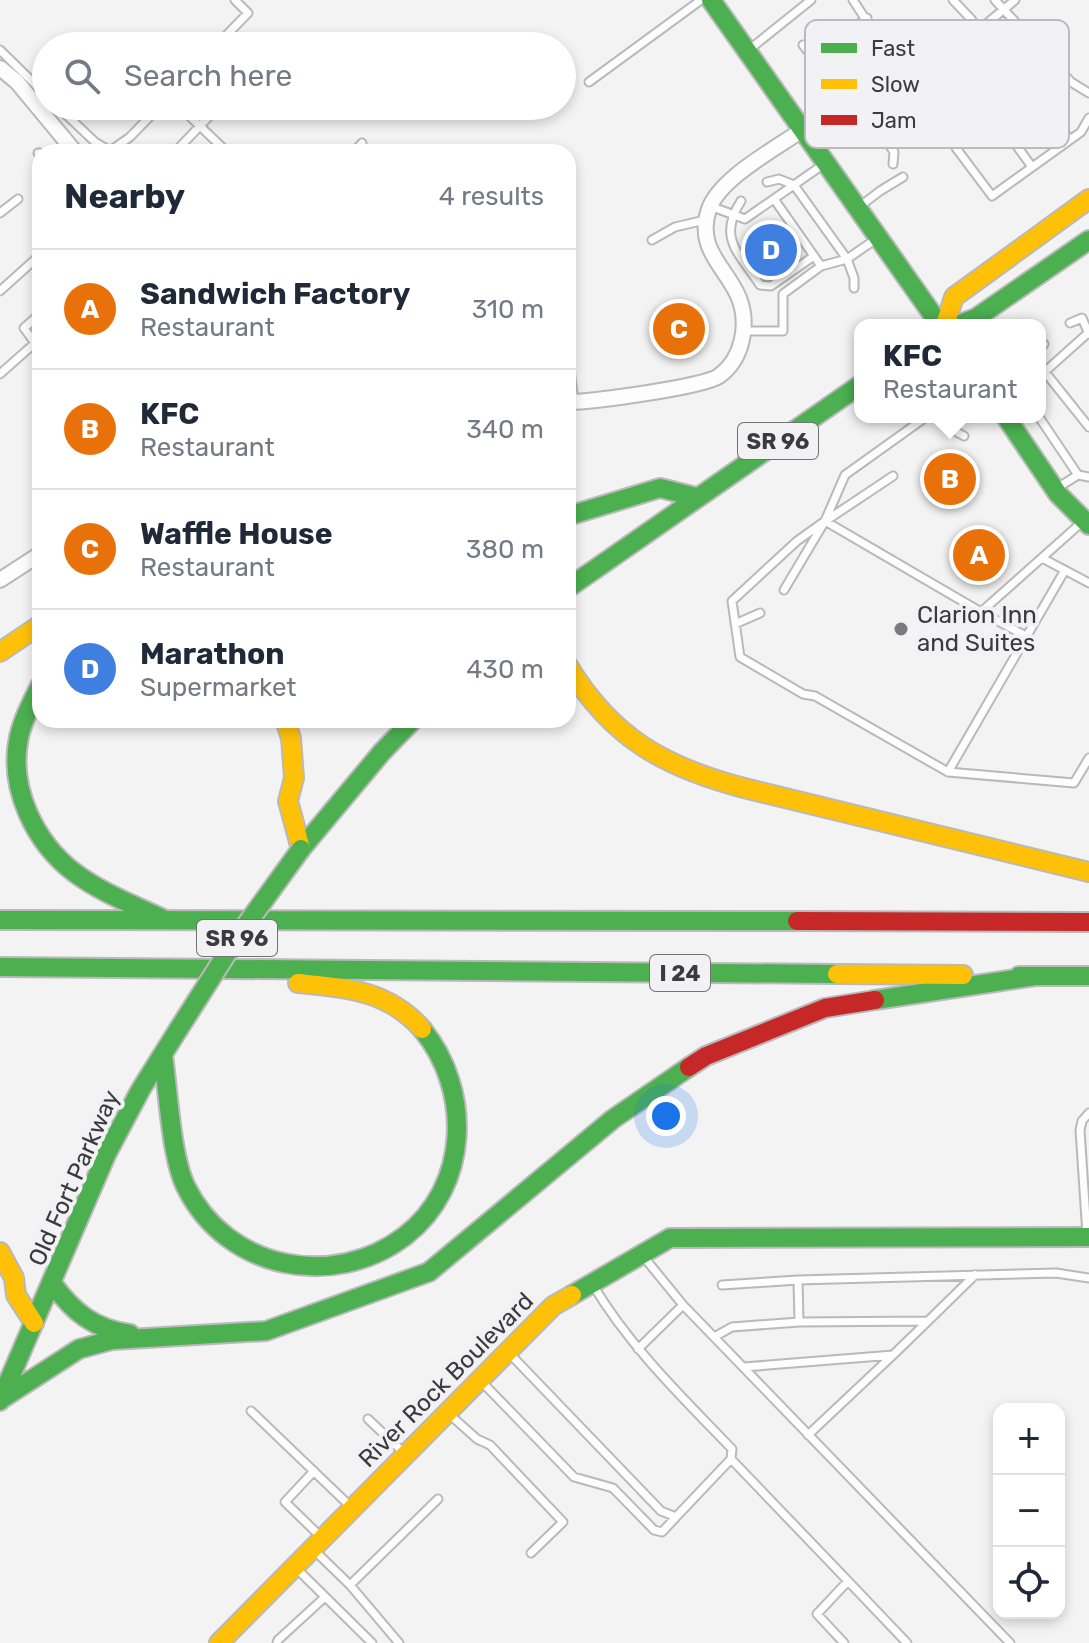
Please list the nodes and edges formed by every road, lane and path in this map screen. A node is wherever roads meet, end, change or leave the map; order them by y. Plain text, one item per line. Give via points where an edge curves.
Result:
1 (235, 0) edge
2 (701, 0) edge
3 (711, 0) edge
4 (811, 0) edge
5 (853, 0) edge
6 (953, 0) edge
7 (995, 0) edge
8 (1015, 0) edge
9 (1003, 9) junction
10 (867, 18) joint
11 (864, 20) edge
12 (970, 20) edge
13 (990, 20) edge
14 (1013, 20) edge
15 (230, 32) edge
16 (803, 45) dead end
17 (805, 48) edge
18 (0, 50) edge
19 (747, 51) junction
20 (0, 68) edge
21 (1069, 80) edge
22 (32, 81) edge
23 (589, 82) dead end
24 (1089, 93) edge
25 (32, 100) edge
26 (1089, 118) edge
27 (48, 120) edge
28 (72, 120) edge
29 (146, 120) edge
30 (194, 120) edge
31 (206, 120) edge
32 (200, 126) junction
33 (802, 130) junction
34 (805, 134) edge
35 (1070, 139) edge
36 (68, 144) edge
37 (98, 144) edge
38 (120, 144) edge
39 (183, 144) edge
40 (219, 144) edge
41 (815, 148) edge
42 (891, 148) edge
43 (956, 148) dead end
44 (1018, 148) edge
45 (1058, 148) edge
46 (825, 163) junction
47 (893, 164) dead end
48 (1032, 167) junction
49 (903, 177) dead end
50 (767, 182) dead end
51 (794, 185) junction
52 (18, 199) dead end
53 (774, 199) junction
54 (1089, 199) edge
55 (741, 201) dead end
56 (858, 209) junction
57 (709, 212) junction
58 (0, 213) edge
59 (731, 216) junction
60 (878, 237) junction
61 (652, 240) dead end
62 (1089, 240) edge
63 (814, 256) junction
64 (847, 259) junction
65 (32, 262) edge
66 (821, 266) junction
67 (854, 288) dead end
68 (0, 291) edge
69 (938, 319) edge
70 (945, 319) edge
71 (973, 319) edge
72 (32, 321) edge
73 (1070, 323) dead end
74 (745, 331) junction
75 (1089, 334) edge
76 (32, 339) edge
77 (32, 346) edge
78 (1046, 371) edge
79 (0, 374) edge
80 (1046, 379) edge
81 (854, 389) edge
82 (576, 401) edge
83 (918, 423) edge
84 (1010, 423) edge
85 (1043, 423) edge
86 (1089, 427) edge
87 (951, 429) dead end
88 (964, 436) dead end
89 (1078, 475) junction
90 (893, 476) dead end
91 (1089, 477) edge
92 (1055, 489) junction
93 (696, 497) junction
94 (576, 514) edge
95 (1087, 520) edge
96 (825, 521) junction
97 (1042, 558) junction
98 (32, 559) edge
99 (1065, 570) junction
100 (0, 580) edge
101 (576, 582) edge
102 (1089, 583) edge
103 (784, 590) dead end
104 (981, 612) junction
105 (760, 613) dead end
106 (735, 624) junction
107 (32, 630) edge
108 (1026, 636) junction
109 (0, 652) edge
110 (576, 678) edge
111 (32, 702) edge
112 (288, 728) edge
113 (405, 728) edge
114 (1089, 758) edge
115 (948, 772) junction
116 (301, 849) junction
117 (1089, 872) edge
118 (0, 920) edge
119 (169, 922) junction
120 (1089, 922) edge
121 (0, 967) edge
122 (271, 969) junction
123 (1035, 976) junction
124 (1089, 976) edge
125 (163, 1055) junction
126 (1089, 1113) edge
127 (1088, 1237) edge
128 (0, 1252) edge
129 (642, 1254) junction
130 (976, 1274) junction
131 (1089, 1278) edge
132 (798, 1280) junction
133 (52, 1283) junction
134 (592, 1283) junction
135 (722, 1285) dead end
136 (683, 1305) junction
137 (928, 1321) junction
138 (799, 1322) junction
139 (34, 1323) junction
140 (163, 1336) junction
141 (714, 1337) junction
142 (638, 1349) junction
143 (507, 1352) junction
144 (893, 1355) junction
145 (744, 1367) junction
146 (479, 1380) junction
147 (0, 1400) edge
148 (251, 1411) dead end
149 (447, 1413) junction
150 (368, 1419) dead end
151 (808, 1435) junction
152 (405, 1455) junction
153 (731, 1459) junction
154 (314, 1471) junction
155 (438, 1499) dead end
156 (352, 1508) junction
157 (676, 1517) junction
158 (317, 1544) junction
159 (531, 1553) dead end
160 (295, 1567) junction
161 (848, 1581) junction
162 (350, 1585) junction
163 (325, 1597) junction
164 (835, 1635) junction
165 (219, 1643) edge
166 (277, 1643) edge
167 (372, 1643) edge
168 (399, 1643) edge
169 (829, 1643) edge
170 (844, 1643) edge
171 (907, 1643) edge
172 (1010, 1643) edge

1 - 15 lane via 248,13
2 - 23 lane
3 - 19 main road
4 - 19 lane
5 - 10 lane
6 - 12 lane
7 - 9 lane
8 - 9 lane
9 - 13 lane
9 - 14 lane
10 - 11 lane
16 - 17 lane
18 - 22 lane
19 - 33 main road
20 - 25 street
21 - 24 lane
26 - 35 lane
27 - 36 street
28 - 37 lane
29 - 38 lane
30 - 32 lane
31 - 32 lane
32 - 39 lane
32 - 40 lane
33 - 34 main road
33 - 57 street via 728,183
41 - 46 main road
42 - 47 lane
43 - 48 lane via 992,196
44 - 48 lane
45 - 48 lane
46 - 51 lane
46 - 56 main road
49 - 56 lane
50 - 51 lane via 779,179
51 - 53 lane
51 - 64 lane
52 - 58 lane
53 - 59 lane via 745,219
53 - 63 lane
54 - 70 main road via 954,297
55 - 59 lane
56 - 60 main road
57 - 59 lane
57 - 61 lane
57 - 74 street via 713,259 739,298
59 - 63 lane via 729,239 760,285 771,286
60 - 64 lane
60 - 69 main road
62 - 71 main road
63 - 66 lane
64 - 66 lane
64 - 67 lane
65 - 68 lane
66 - 74 lane via 783,294 783,331
72 - 76 lane via 24,328
73 - 75 lane via 1082,318
74 - 82 street via 732,363 718,377
75 - 78 lane
77 - 79 lane
80 - 86 lane
81 - 93 main road, SR 96
83 - 96 lane via 845,475
84 - 92 main road
85 - 89 lane
87 - 88 lane
89 - 91 lane
89 - 92 lane
90 - 96 lane
92 - 95 main road
93 - 94 main road via 660,488
93 - 101 main road, SR 96
95 - 97 lane
96 - 103 lane
96 - 104 lane
96 - 106 lane via 732,601
97 - 99 lane
97 - 104 lane
98 - 100 street
99 - 102 lane
99 - 108 lane
104 - 108 lane
105 - 106 lane
106 - 115 lane via 740,657
107 - 109 main road
108 - 115 lane
110 - 117 main road via 615,726 671,764
111 - 119 main road via 17,748 27,817 46,846 75,874
112 - 116 main road via 294,778 288,801
113 - 116 main road, Old Fort Parkway / SR 96
114 - 115 lane via 1074,783
116 - 125 main road, Old Fort Parkway / SR 96, bridge
118 - 119 main road, I 24
119 - 120 main road, I 24
121 - 122 main road, I 24
122 - 123 main road, I 24
122 - 125 main road via 297,983 380,996 428,1034 448,1067 460,1139 451,1173 421,1223 363,1260 325,1267 290,1267 259,1258 227,1238 185,1186 176,1158
123 - 124 main road, I 24
123 - 140 main road via 825,1008 706,1056 613,1119 429,1272 266,1331
125 - 133 main road, Old Fort Parkway / SR 96 via 107,1153
126 - 127 lane via 1080,1130
127 - 129 main road, River Rock Boulevard via 670,1238
128 - 139 main road via 14,1278 16,1295
129 - 134 main road, River Rock Boulevard
129 - 136 lane
130 - 131 lane
130 - 132 lane
130 - 137 lane
132 - 135 lane
132 - 138 lane
133 - 139 main road, Old Fort Parkway / SR 96
133 - 140 main road via 84,1321 116,1333
134 - 142 lane
134 - 143 main road, River Rock Boulevard via 553,1306
136 - 141 lane
136 - 142 lane
137 - 138 lane
137 - 144 lane
138 - 141 lane via 732,1327
139 - 147 main road, Old Fort Parkway / SR 96
140 - 147 main road via 79,1349
141 - 145 lane
142 - 153 lane via 732,1449
143 - 146 main road, River Rock Boulevard
143 - 157 lane via 661,1511
144 - 145 lane
144 - 151 lane
145 - 151 lane
146 - 149 main road, River Rock Boulevard
146 - 157 lane via 574,1477 613,1488 654,1530 662,1532
148 - 154 lane
149 - 152 main road, River Rock Boulevard
149 - 159 lane via 490,1445 563,1522
150 - 152 lane
151 - 172 lane
152 - 156 main road, River Rock Boulevard
153 - 157 lane
153 - 161 lane
154 - 156 lane
154 - 158 lane via 285,1502
155 - 162 lane
156 - 158 main road, River Rock Boulevard
158 - 160 main road, River Rock Boulevard
158 - 162 lane
160 - 163 lane
160 - 165 main road, River Rock Boulevard
161 - 164 lane via 817,1614
161 - 171 lane
162 - 168 lane
163 - 166 lane
163 - 167 lane
164 - 169 lane
164 - 170 lane

